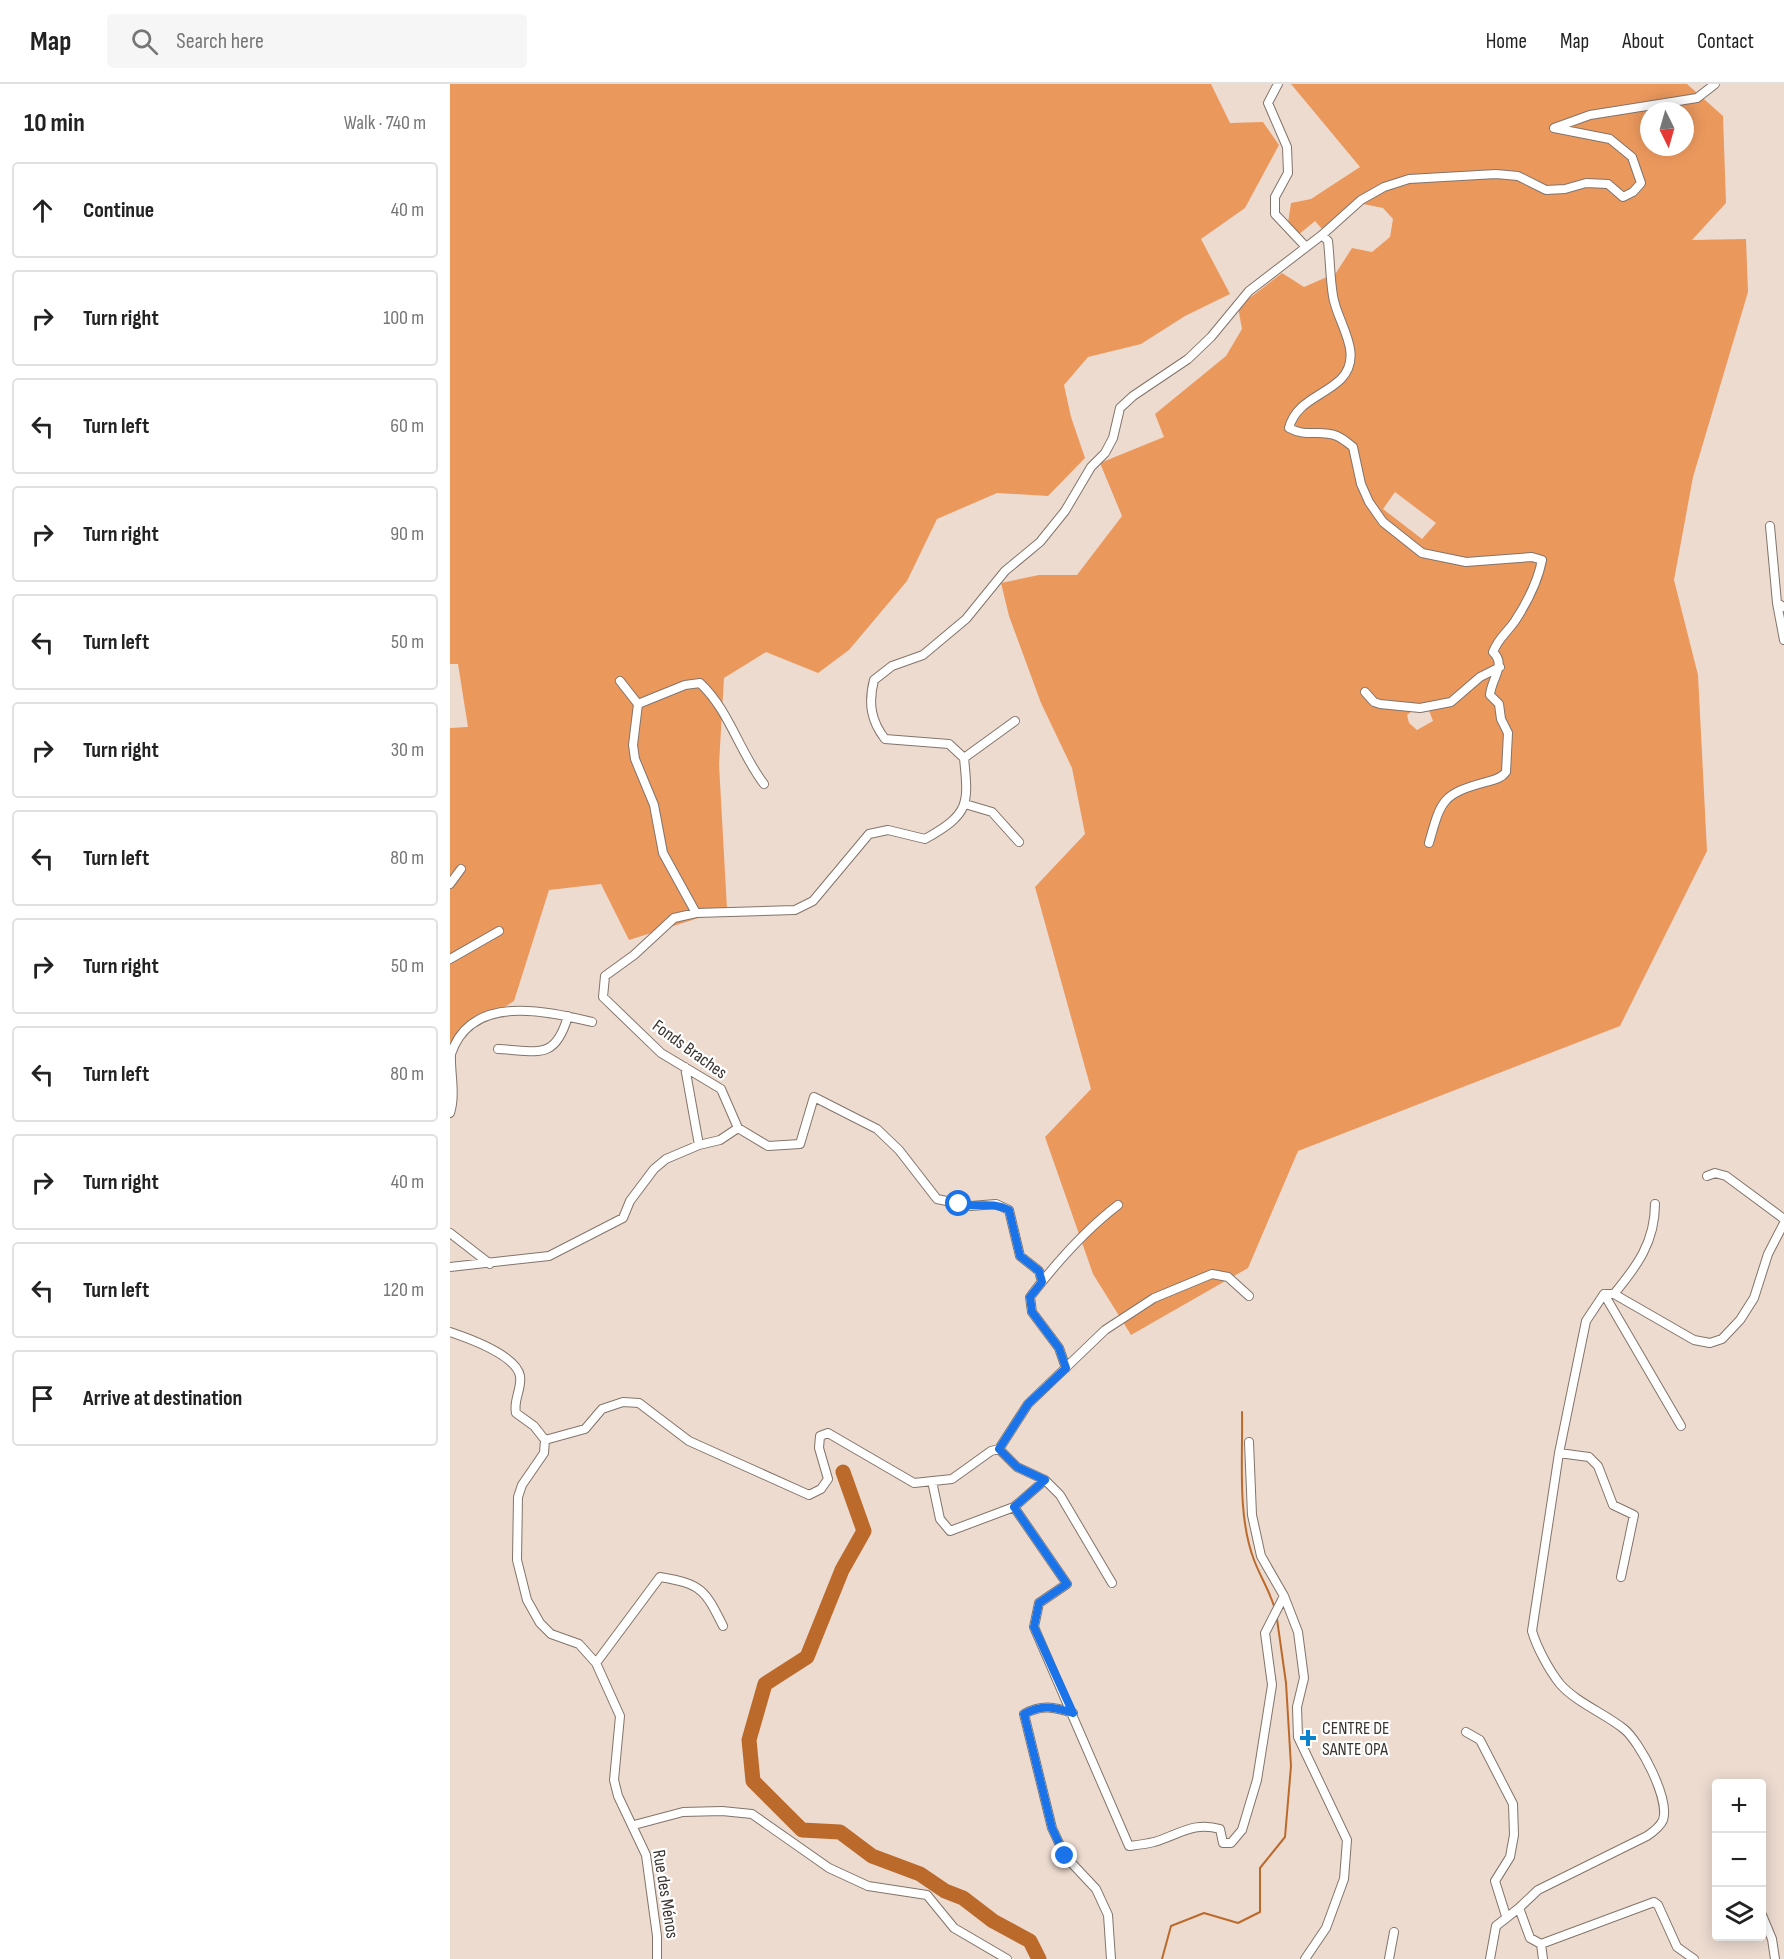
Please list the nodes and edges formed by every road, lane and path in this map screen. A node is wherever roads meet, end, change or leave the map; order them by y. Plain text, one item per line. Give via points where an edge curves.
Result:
1 (1278, 84) edge
2 (1714, 84) edge
3 (1322, 235) junction
4 (1306, 247) junction
5 (1770, 526) dead end
6 (1780, 605) edge
7 (1784, 640) edge
8 (1500, 666) junction
9 (620, 681) dead end
10 (1365, 692) dead end
11 (638, 704) junction
12 (1015, 721) dead end
13 (964, 758) junction
14 (764, 784) dead end
15 (965, 804) junction
16 (1019, 842) dead end
17 (1429, 843) dead end
18 (460, 869) dead end
19 (450, 884) edge
20 (696, 913) junction
21 (499, 931) dead end
22 (450, 958) edge
23 (568, 1016) junction
24 (592, 1022) dead end
25 (498, 1049) dead end
26 (685, 1067) junction
27 (450, 1113) edge
28 (738, 1128) junction
29 (699, 1145) junction
30 (1707, 1176) dead end
31 (1655, 1204) dead end
32 (1119, 1205) dead end
33 (1784, 1221) edge
34 (450, 1233) edge
35 (490, 1264) junction
36 (450, 1267) edge
37 (1042, 1282) junction
38 (1604, 1294) junction
39 (1614, 1294) junction
40 (1249, 1296) dead end
41 (450, 1332) edge
42 (1066, 1368) junction
43 (1681, 1426) dead end
44 (545, 1440) junction
45 (1250, 1442) dead end
46 (999, 1449) junction
47 (1559, 1453) junction
48 (1045, 1480) junction
49 (932, 1481) junction
50 (1014, 1507) junction
51 (1621, 1577) dead end
52 (1112, 1582) dead end
53 (1284, 1596) junction
54 (723, 1626) dead end
55 (596, 1662) junction
56 (1073, 1713) junction
57 (1466, 1732) dead end
58 (634, 1825) junction
59 (1519, 1908) junction
60 (1506, 1916) junction
61 (1766, 1926) edge
62 (1394, 1932) dead end
63 (1541, 1944) junction
64 (657, 1959) edge
65 (1007, 1959) edge
66 (1112, 1959) edge
67 (1305, 1959) edge
68 (1389, 1959) edge
69 (1490, 1959) edge
70 (1543, 1959) edge
71 (1694, 1959) edge
72 (1775, 1959) edge

1 - 4 street via 1268,103 1287,147 1288,173 1275,197 1275,214
2 - 3 street via 1697,98 1590,115 1554,128 1610,139 1632,157 1641,183 1623,197 1608,184 1586,183 1546,190 1518,176 1496,174 1409,179 1361,200
3 - 4 street
3 - 8 street via 1328,241 1333,297 1351,345 1350,357 1340,380 1309,399 1289,428 1302,435 1337,436 1353,447 1369,502 1383,522 1422,553 1466,562 1532,557 1542,560 1514,623 1498,638 1493,652 1499,657
4 - 13 street via 1249,291 1188,359 1120,408 1105,453 1078,486 1065,511 1040,542 1005,571 966,619 923,655 892,666 874,680 872,714 885,739 949,744
5 - 6 street
6 - 7 street
8 - 10 street via 1451,702 1420,708 1380,704
8 - 17 street via 1490,695 1500,704 1508,733 1506,772 1503,777 1467,786 1450,795 1438,809
9 - 11 street
11 - 14 street via 700,683 731,726 750,767
11 - 20 street via 635,759 654,805 663,853
12 - 13 street
13 - 15 street
15 - 16 street via 992,812
15 - 20 street, Fonds Braches via 960,816 925,839 888,830 868,834 813,901 795,910
18 - 19 street
20 - 26 street, Fonds Braches via 674,918 605,976 603,997 662,1053
21 - 22 street
23 - 24 street
23 - 25 street via 559,1042 551,1047 534,1051
23 - 27 street via 536,1010 508,1011 476,1020 450,1056 454,1102
26 - 28 street, Fonds Braches via 721,1089
26 - 29 street
28 - 29 street via 720,1140
28 - 37 street via 768,1146 800,1144 814,1097 877,1129 899,1150 937,1199 971,1206 996,1204 1009,1210 1020,1256 1039,1271
29 - 35 street via 666,1159 654,1169 630,1201 623,1218 549,1256
30 - 33 street via 1723,1174
31 - 39 street via 1653,1232 1642,1259
32 - 37 street via 1094,1224
33 - 39 street via 1754,1298 1722,1339 1710,1343 1694,1340
34 - 35 street
35 - 36 street
37 - 42 street via 1030,1297 1032,1312 1059,1348
38 - 39 street
38 - 43 street
38 - 47 street via 1586,1321
40 - 42 street via 1228,1277 1212,1274 1154,1298 1105,1330
41 - 44 street via 472,1340 517,1368 520,1386 516,1413
42 - 46 street via 1028,1404
44 - 49 street via 585,1429 602,1409 623,1402 639,1403 689,1441 809,1495 821,1489 828,1479 819,1448 820,1436 828,1433 914,1483
44 - 55 street, Rue des Ménos via 543,1453 518,1497 519,1568 527,1600 540,1623 550,1635 579,1644
45 - 53 street via 1252,1515 1261,1557
46 - 48 street via 1017,1467
46 - 49 street via 952,1479
47 - 51 street via 1589,1457 1598,1467 1613,1505 1634,1515
47 - 59 street via 1532,1623 1534,1641 1562,1686 1626,1730 1658,1785 1664,1818 1647,1836 1538,1890
48 - 50 street
48 - 52 street via 1060,1495
49 - 50 street via 940,1518 950,1531
50 - 56 street via 1067,1584 1039,1603 1034,1627
53 - 56 street via 1265,1634 1272,1685 1257,1780 1242,1830 1231,1843 1223,1843 1220,1829 1206,1825 1153,1843 1129,1846
53 - 67 street via 1298,1632 1304,1678 1297,1707 1298,1737 1347,1840 1344,1879 1326,1928
54 - 55 street via 708,1596 688,1582 660,1577
55 - 58 street, Rue des Ménos via 620,1716 615,1780 618,1796
56 - 66 street via 1051,1706 1036,1707 1024,1714 1052,1828 1065,1856 1096,1889 1108,1915
57 - 60 street via 1480,1740 1513,1804 1510,1857 1495,1881
58 - 64 street, Rue des Ménos via 646,1855
58 - 65 street via 683,1812 722,1810 753,1814 829,1868 868,1886 927,1895 954,1928
59 - 60 street
59 - 63 street via 1530,1938
60 - 69 street via 1493,1932
61 - 72 street
62 - 68 street
63 - 70 street
63 - 71 street via 1654,1902 1677,1947

